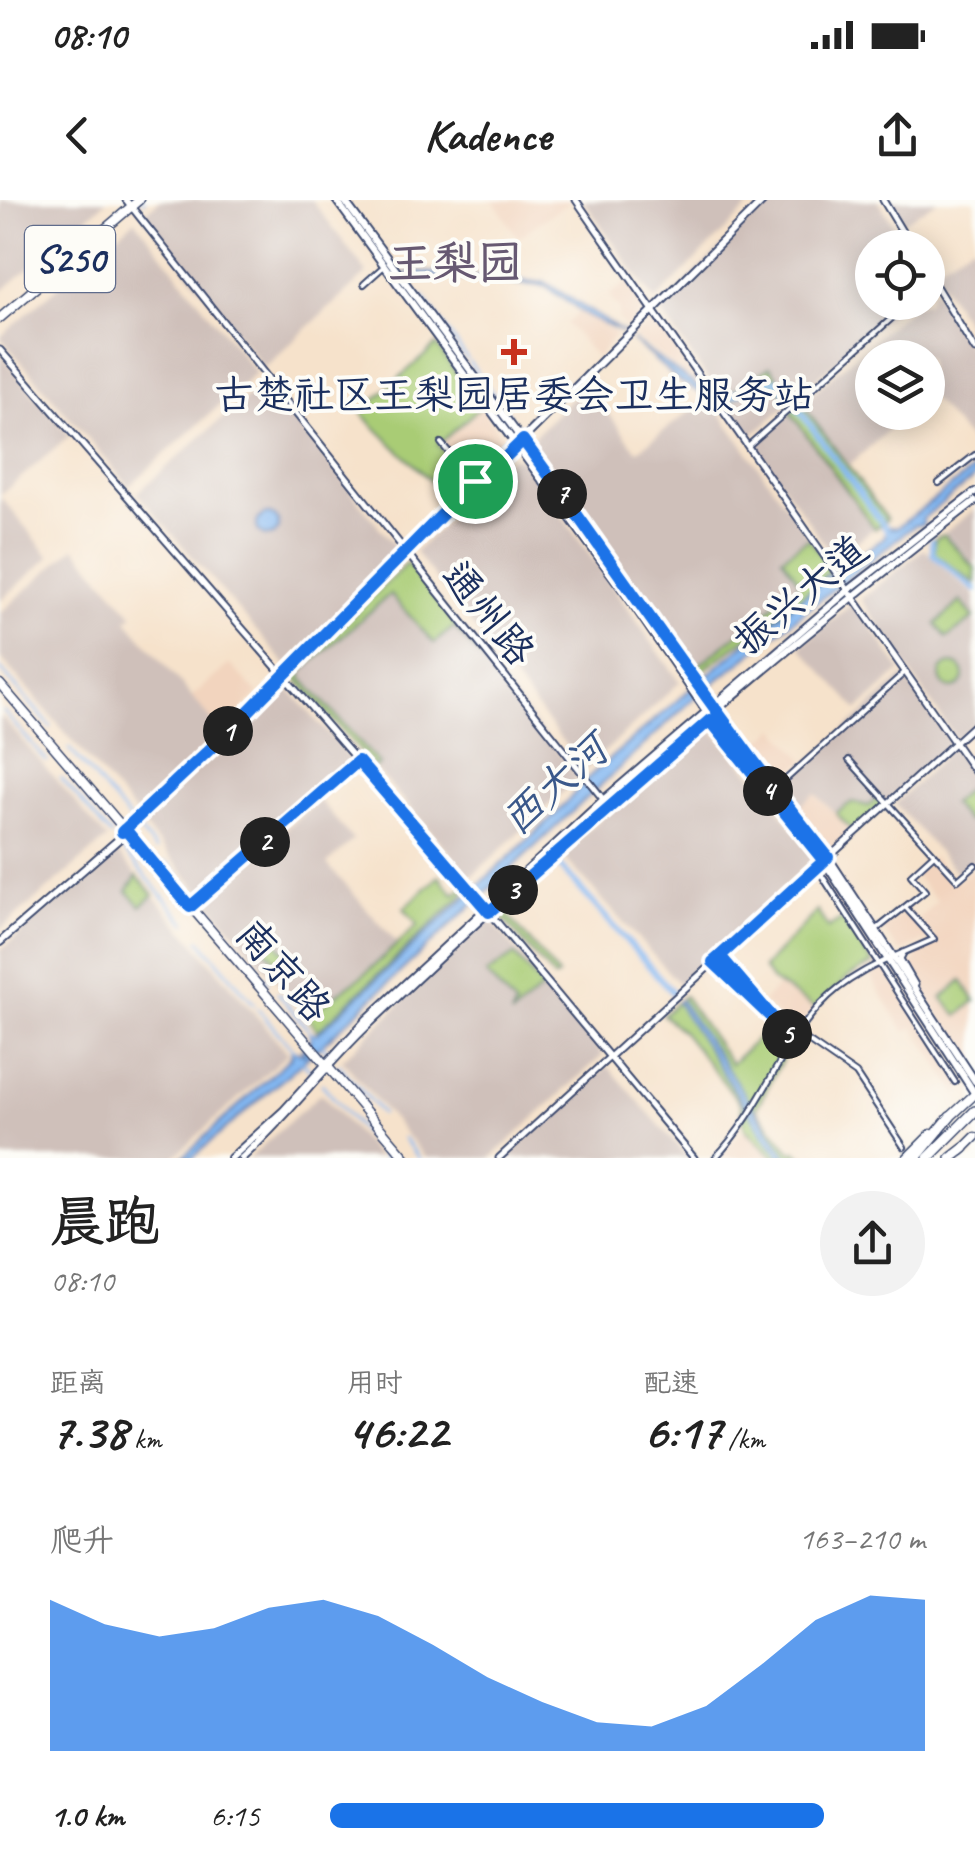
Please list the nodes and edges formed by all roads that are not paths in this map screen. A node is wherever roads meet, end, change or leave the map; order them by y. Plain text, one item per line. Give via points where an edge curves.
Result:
1 (336, 200) edge
2 (344, 200) edge
3 (576, 200) edge
4 (761, 200) edge
5 (883, 200) edge
6 (131, 202) edge
7 (901, 230) edge
8 (378, 251) junction
9 (387, 263) junction
10 (364, 284) dead end
11 (945, 307) edge
12 (653, 309) junction
13 (0, 316) edge
14 (890, 320) edge
15 (0, 350) edge
16 (975, 350) edge
17 (519, 441) junction
18 (748, 445) junction
19 (975, 455) edge
20 (453, 459) dead end
21 (939, 483) dead end
22 (476, 484) junction
23 (975, 492) edge
24 (975, 502) edge
25 (406, 553) junction
26 (850, 589) junction
27 (906, 671) junction
28 (283, 675) junction
29 (0, 687) edge
30 (726, 698) junction
31 (710, 712) junction
32 (975, 724) edge
33 (955, 742) junction
34 (848, 760) dead end
35 (358, 761) junction
36 (975, 772) edge
37 (774, 790) junction
38 (606, 803) junction
39 (888, 803) junction
40 (124, 832) junction
41 (934, 854) junction
42 (826, 859) junction
43 (975, 865) edge
44 (821, 874) dead end
45 (190, 907) junction
46 (486, 907) junction
47 (906, 908) junction
48 (877, 930) junction
49 (0, 940) edge
50 (720, 956) junction
51 (896, 956) junction
52 (713, 962) junction
53 (880, 964) junction
54 (796, 1036) junction
55 (304, 1041) junction
56 (611, 1056) junction
57 (326, 1068) junction
58 (972, 1078) edge
59 (955, 1082) dead end
60 (975, 1094) edge
61 (966, 1103) junction
62 (975, 1113) edge
63 (950, 1118) junction
64 (975, 1137) edge
65 (904, 1147) dead end
66 (964, 1148) joint
67 (231, 1158) edge
68 (242, 1158) edge
69 (403, 1158) edge
70 (499, 1158) edge
71 (694, 1158) edge
72 (715, 1158) edge
73 (907, 1158) edge
74 (916, 1158) edge
75 (931, 1158) edge
76 (953, 1158) edge

1 - 8 main road
2 - 8 main road
3 - 12 street
4 - 12 main road
5 - 7 street
6 - 13 main road, S250
6 - 25 street, 通州路
8 - 9 main road
9 - 10 street
9 - 17 main road
11 - 16 street
12 - 17 main road
12 - 18 street
14 - 18 street
15 - 28 street
17 - 22 main road
17 - 31 main road
18 - 26 street
19 - 21 street
20 - 22 street
22 - 25 main road
23 - 26 main road, 振兴大道
24 - 26 main road, 振兴大道
25 - 28 main road
25 - 38 street, 通州路
26 - 27 street
26 - 30 main road, 振兴大道
27 - 33 street
27 - 37 street
28 - 35 street
28 - 40 main road
29 - 40 main road, 南京路
30 - 31 main road, 振兴大道
30 - 31 main road via 721,711
31 - 37 main road
31 - 38 main road, 振兴大道
31 - 42 main road
32 - 33 street
33 - 36 street
33 - 39 street
34 - 39 street
35 - 45 street
35 - 46 street
37 - 42 main road
38 - 46 main road, 振兴大道
39 - 41 street
39 - 42 street
40 - 45 main road, 南京路
40 - 49 main road
40 - 55 main road, 南京路
41 - 43 street via 958,880
41 - 47 street via 912,875 926,891
42 - 48 main road
42 - 50 street
42 - 51 main road
44 - 53 street
45 - 55 main road, 南京路
46 - 56 street
46 - 57 main road, 振兴大道
47 - 48 street
47 - 51 street via 934,939
48 - 51 main road
50 - 52 street
50 - 54 street
51 - 53 street
51 - 58 main road
51 - 58 main road
52 - 54 street
52 - 56 street
53 - 54 street via 823,1001
53 - 59 street
54 - 65 street via 856,1074
54 - 72 street via 751,1118
55 - 57 main road, 南京路
56 - 70 street
56 - 71 street
57 - 67 main road, 振兴大道
57 - 68 main road, 振兴大道
57 - 69 main road, 南京路
58 - 60 main road
58 - 61 main road
60 - 61 main road
61 - 63 main road
62 - 75 highway
63 - 73 main road
63 - 74 highway
64 - 66 main road
66 - 76 highway

